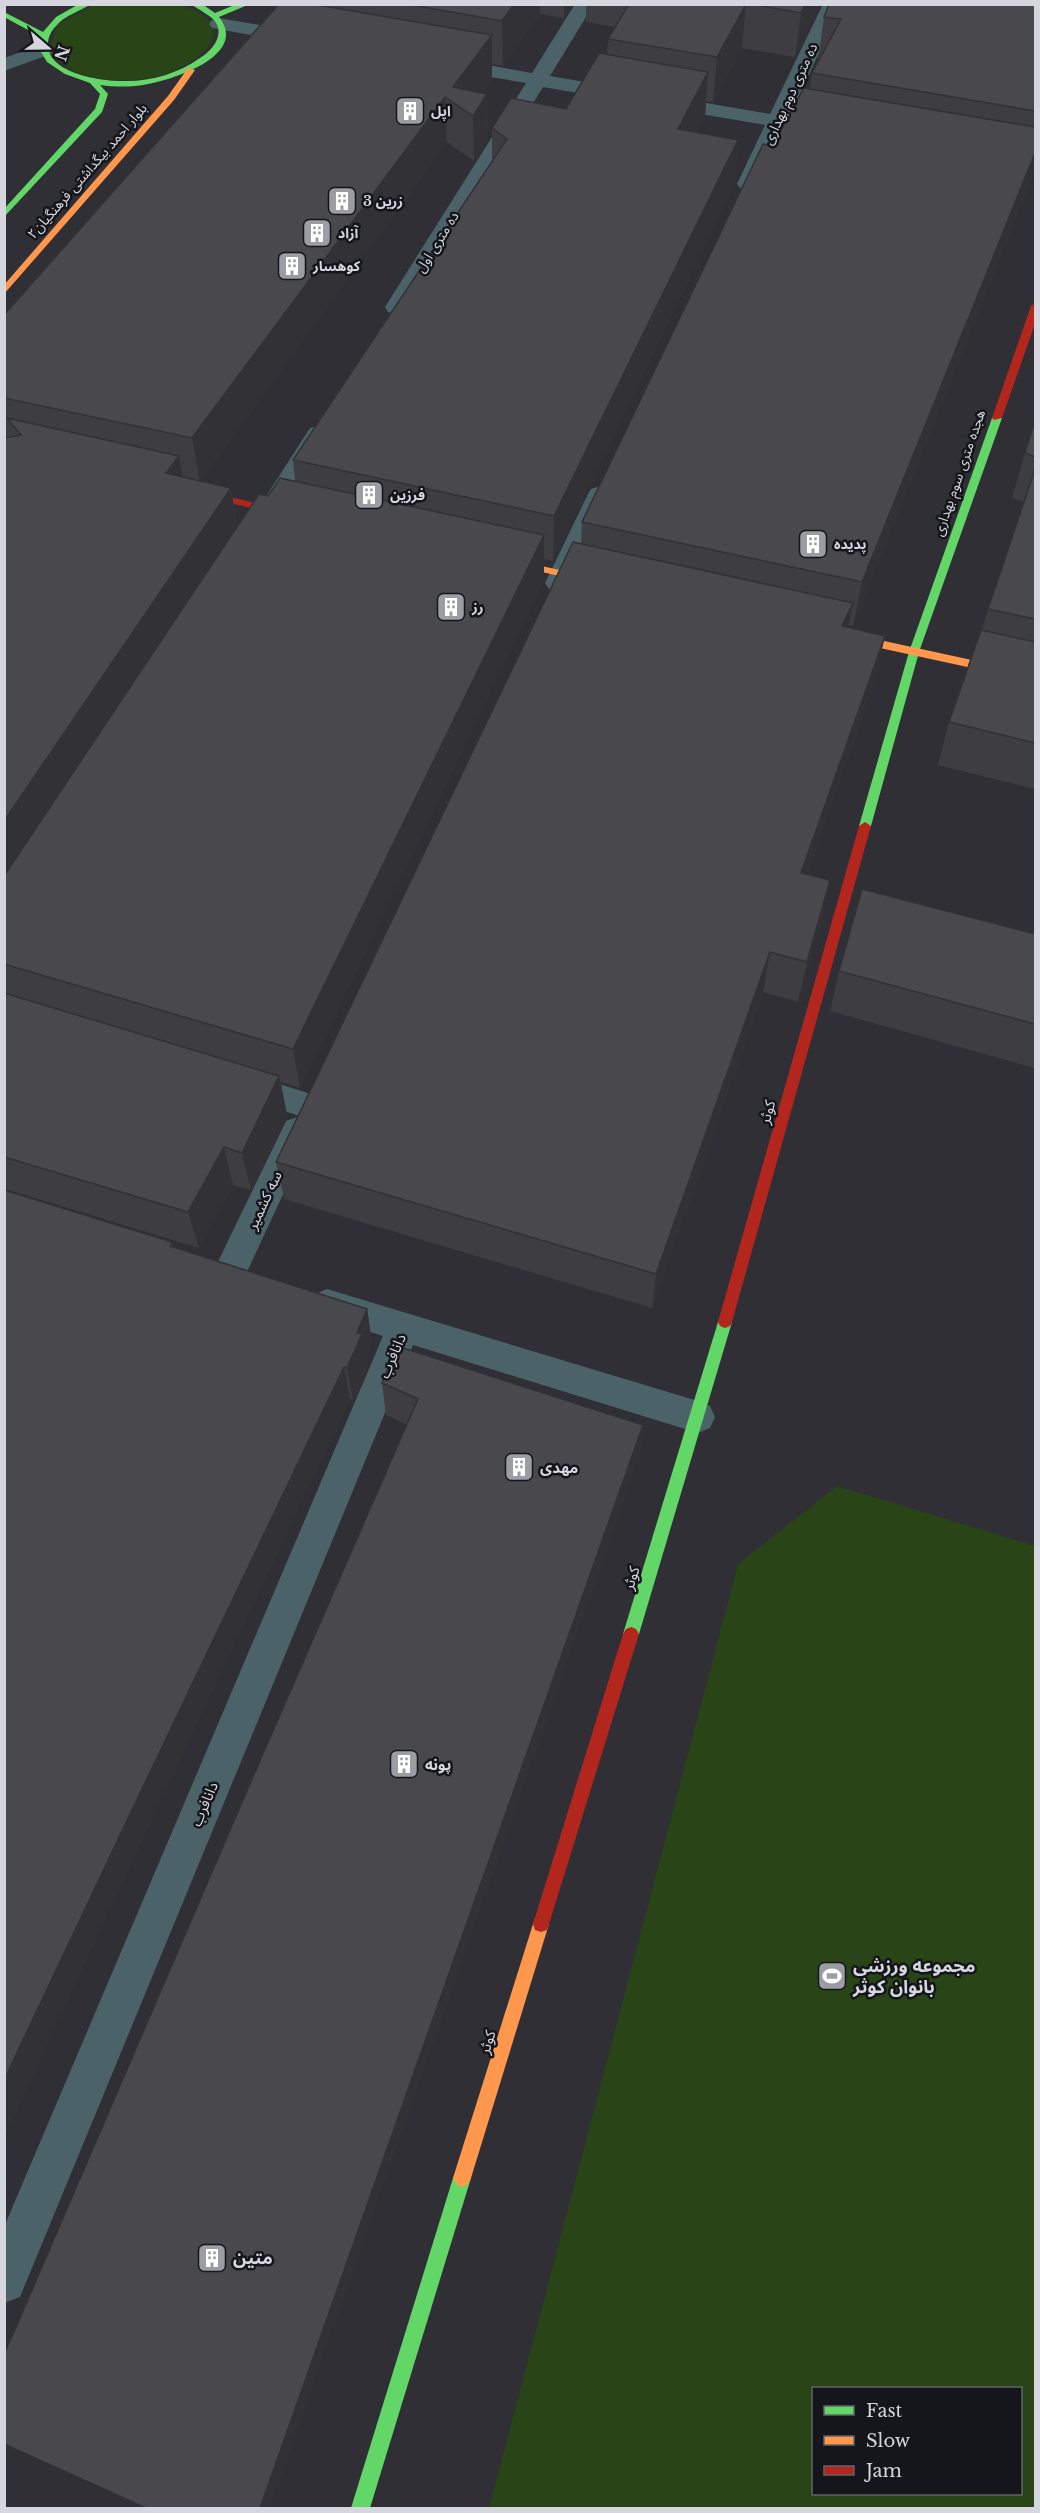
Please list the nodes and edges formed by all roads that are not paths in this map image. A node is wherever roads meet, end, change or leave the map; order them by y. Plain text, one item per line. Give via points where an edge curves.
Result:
1 (87, 4) edge
2 (195, 4) edge
3 (246, 4) edge
4 (585, 4) edge
5 (833, 4) edge
6 (4, 14) edge
7 (216, 20) junction
8 (314, 41) edge
9 (45, 43) junction
10 (432, 61) edge
11 (4, 65) edge
12 (191, 70) junction
13 (538, 80) junction
14 (93, 81) junction
15 (777, 121) junction
16 (812, 128) edge
17 (736, 207) edge
18 (4, 215) edge
19 (4, 291) edge
20 (1035, 306) edge
21 (382, 329) edge
22 (326, 419) edge
23 (609, 477) edge
24 (178, 488) edge
25 (270, 509) junction
26 (305, 517) edge
27 (251, 539) edge
28 (492, 558) edge
29 (563, 573) junction
30 (619, 586) edge
31 (547, 605) edge
32 (824, 631) edge
33 (914, 651) junction
34 (1035, 678) edge
35 (219, 1078) edge
36 (196, 1264) edge
37 (229, 1274) junction
38 (262, 1284) edge
39 (295, 1294) edge
40 (404, 1328) junction
41 (698, 1418) junction
42 (4, 2281) edge
43 (360, 2508) edge

1 - 9 street via 51,26
2 - 7 street
3 - 7 street
4 - 13 street, ده متری اول
5 - 15 street, ده متری دوم بهداری
6 - 9 street
7 - 8 street
7 - 12 street via 222,33 220,43 205,62
9 - 11 street
9 - 14 street via 50,60 60,69
10 - 13 street
12 - 14 street via 144,83
12 - 19 street, بلوار احمد بیگداشتی فرهنگیان۲
13 - 15 street
13 - 21 street, ده متری اول
14 - 18 street via 104,94 99,110
15 - 16 street
15 - 17 street, ده متری دوم بهداری
20 - 33 street, هجده متری سوم بهداری
22 - 25 street
23 - 29 street
24 - 25 street
25 - 26 street
25 - 27 street
28 - 29 street
29 - 30 street
29 - 31 street
32 - 33 street
33 - 34 street
33 - 41 street, کوثر
35 - 37 street, سه کشمیر via 314,1095
36 - 37 street
37 - 38 street
39 - 40 street
40 - 41 street
40 - 42 street, دانافرب
41 - 43 street, کوثر

